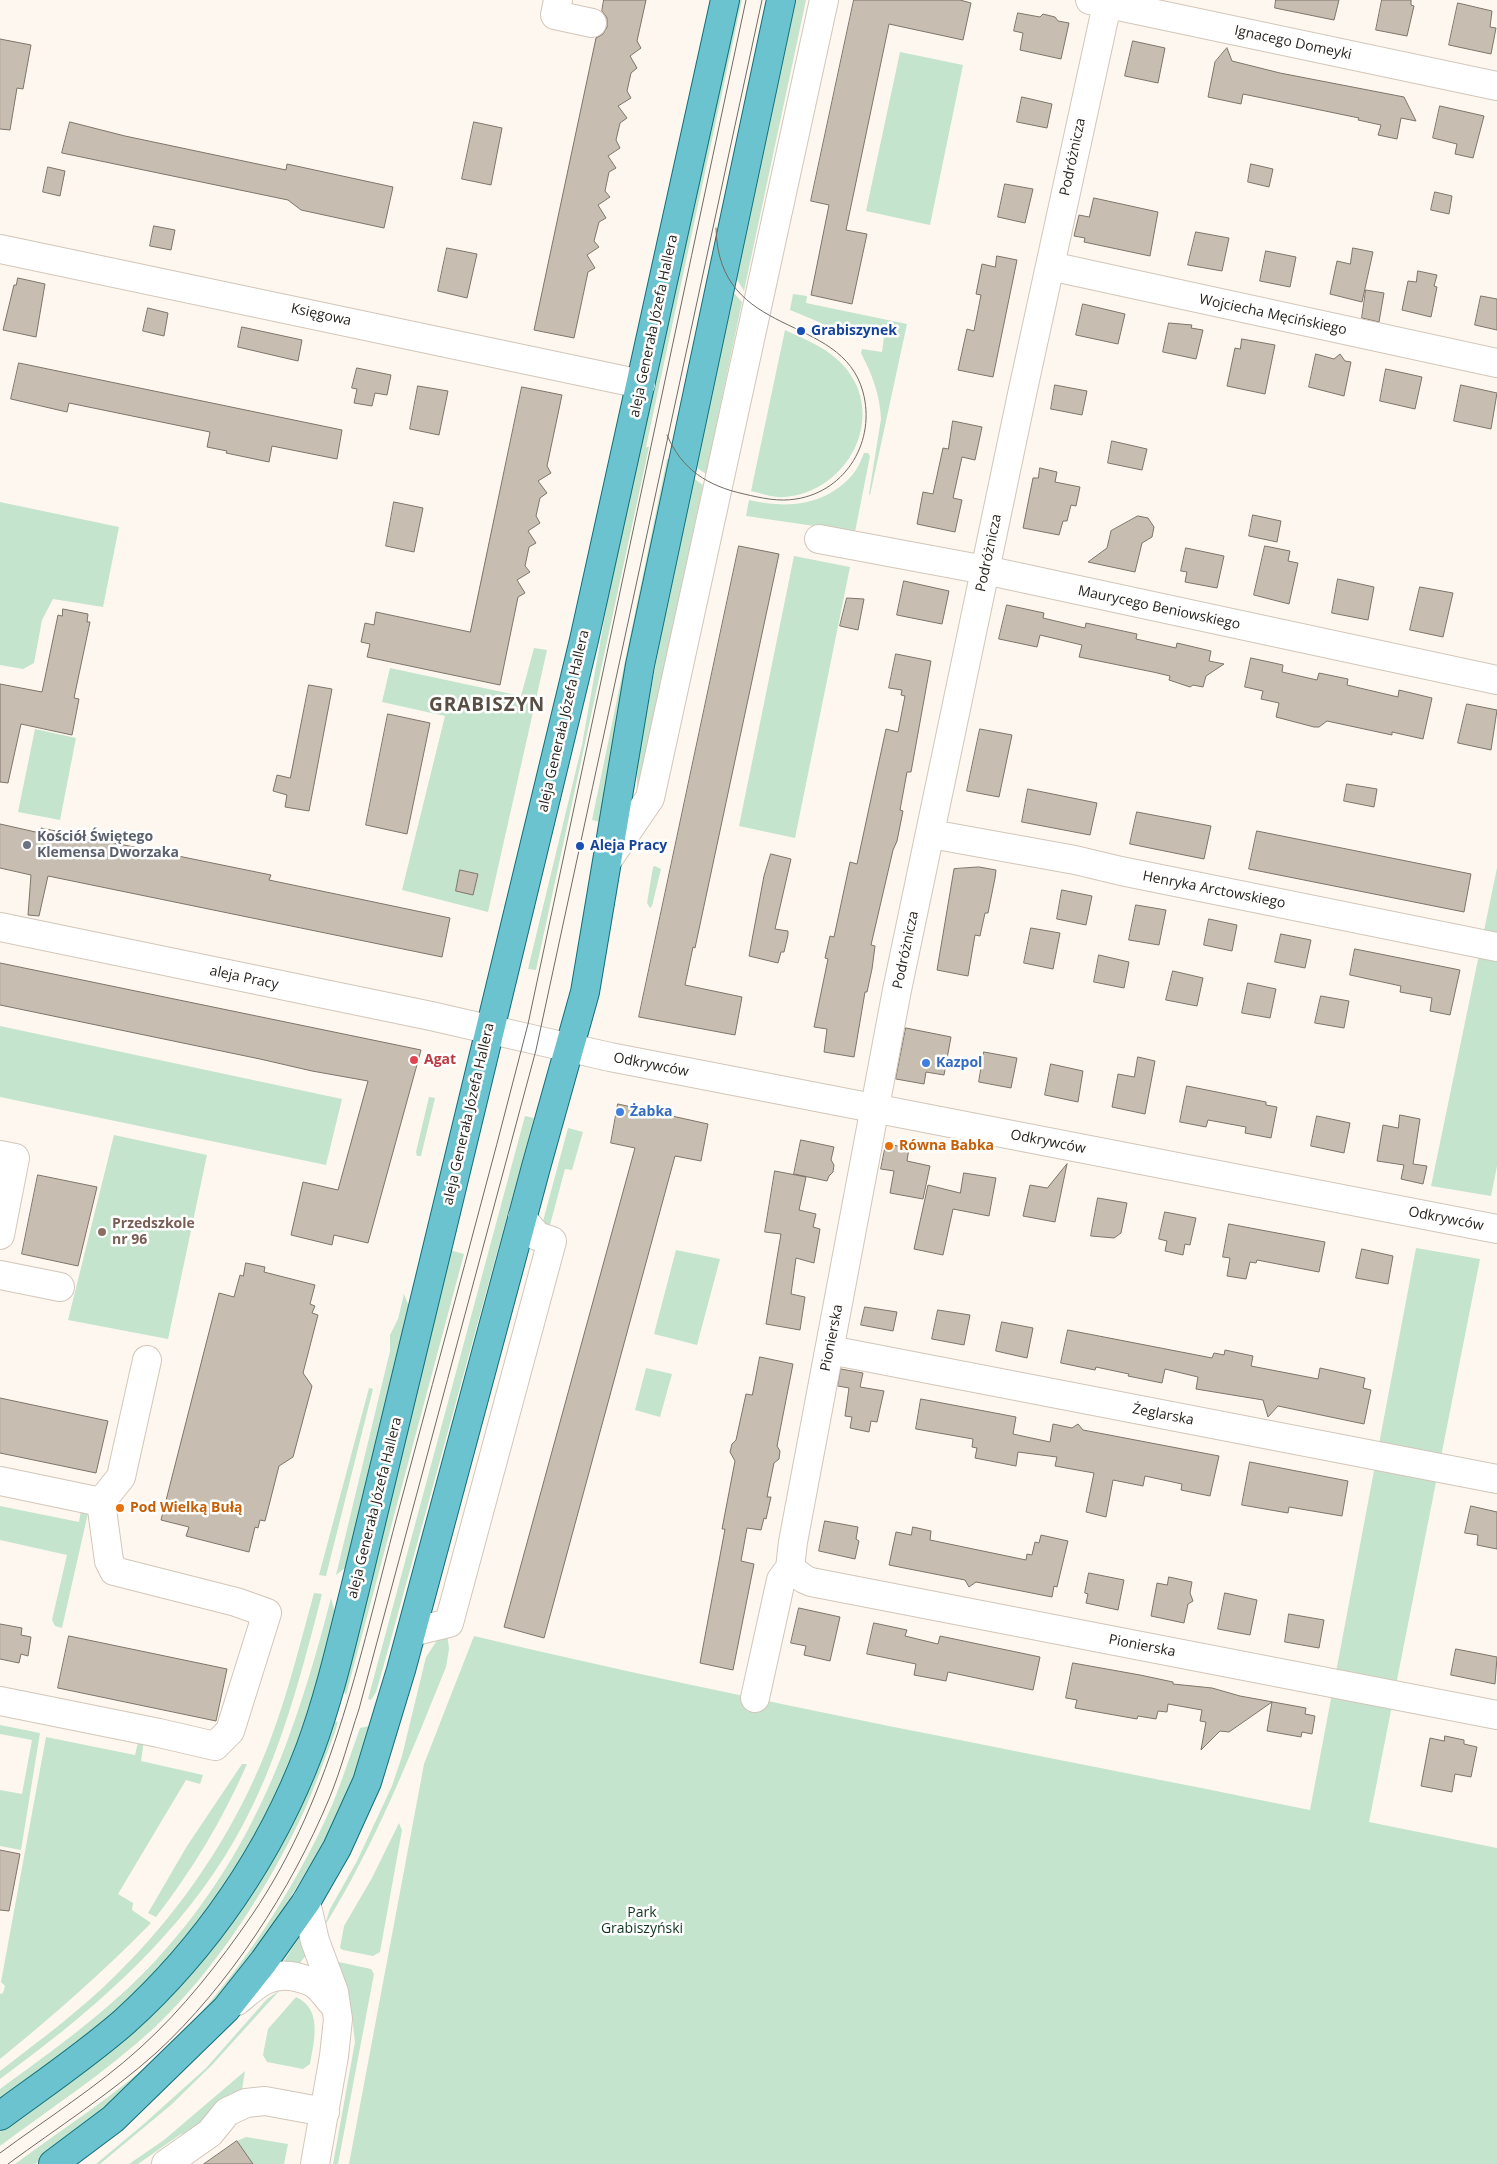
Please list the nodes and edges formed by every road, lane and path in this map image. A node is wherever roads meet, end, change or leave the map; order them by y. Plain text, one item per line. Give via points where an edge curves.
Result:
1 (558, 0) edge
2 (725, 0) edge
3 (781, 0) edge
4 (824, 0) edge
5 (1101, 1) edge
6 (592, 23) dead end
7 (1497, 86) edge
8 (0, 248) edge
9 (1050, 266) junction
10 (1497, 363) edge
11 (641, 384) junction
12 (819, 539) dead end
13 (985, 570) junction
14 (1497, 680) edge
15 (931, 834) junction
16 (609, 858) junction
17 (0, 927) edge
18 (1497, 948) edge
19 (488, 1030) junction
20 (571, 1048) junction
21 (875, 1108) junction
22 (0, 1155) edge
23 (522, 1218) junction
24 (1497, 1229) edge
25 (0, 1234) edge
26 (0, 1274) edge
27 (60, 1287) dead end
28 (830, 1350) junction
29 (147, 1360) dead end
30 (1497, 1479) edge
31 (0, 1482) edge
32 (101, 1502) junction
33 (790, 1568) junction
34 (412, 1632) junction
35 (755, 1698) dead end
36 (0, 1701) edge
37 (1497, 1715) edge
38 (306, 1902) junction
39 (336, 2007) junction
40 (226, 2009) junction
41 (324, 2112) junction
42 (0, 2116) edge
43 (53, 2164) edge
44 (166, 2164) edge
45 (315, 2164) edge

1 - 6 street via 555,15
2 - 11 main road, aleja Generała Józefa Hallera
3 - 16 main road via 640,665
4 - 16 street via 650,798
5 - 7 street, Ignacego Domeyki
5 - 9 street, Podróżnicza
8 - 11 street, Księgowa
9 - 10 street, Wojciecha Męcińskiego
9 - 13 street, Podróżnicza
11 - 19 main road, aleja Generała Józefa Hallera via 584,640
12 - 13 street, Maurycego Beniowskiego
13 - 14 street, Maurycego Beniowskiego
13 - 15 street, Podróżnicza
15 - 18 street, Henryka Arctowskiego via 1075,860
15 - 21 street, Podróżnicza
16 - 20 main road via 585,992
17 - 19 street, aleja Pracy
19 - 20 street, aleja Pracy
19 - 42 main road, aleja Generała Józefa Hallera via 339,1652 322,1715 292,1792 271,1836 249,1871 212,1927 172,1975 77,2061
20 - 21 street, Odkrywców
20 - 23 main road
21 - 24 street, Odkrywców
21 - 28 street, Pionierska
22 - 25 street via 15,1158
23 - 34 main road
23 - 34 street via 537,1236 552,1240 449,1622
26 - 27 street
28 - 30 street, Żeglarska
28 - 33 street, Pionierska
29 - 32 street via 121,1477
31 - 32 street
32 - 36 street via 109,1561 114,1571 267,1612 230,1731 215,1746
33 - 35 street, Pionierska via 781,1580
33 - 37 street, Pionierska via 811,1582
34 - 38 main road via 367,1782 337,1848
38 - 39 street
38 - 40 main road
39 - 40 street via 316,1984 276,1975 259,1983
39 - 41 street via 337,2034
40 - 43 main road via 112,2119
41 - 44 street via 265,2101 246,2103 227,2112 210,2133
41 - 45 street

